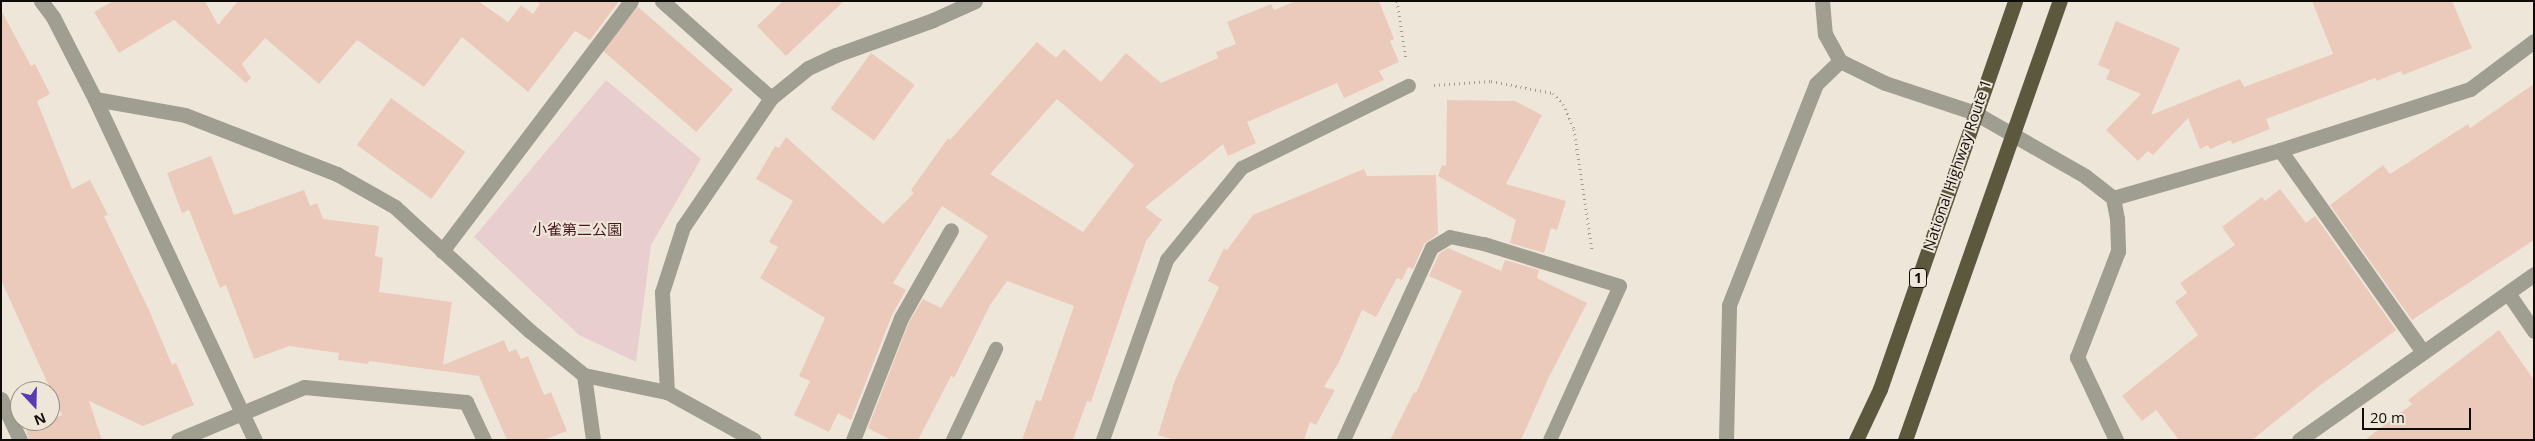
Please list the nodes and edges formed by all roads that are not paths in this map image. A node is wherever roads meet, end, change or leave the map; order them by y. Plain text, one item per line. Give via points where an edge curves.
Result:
1 (41, 1) edge
2 (631, 1) edge
3 (662, 1) edge
4 (974, 1) edge
5 (1822, 1) edge
6 (2014, 1) edge
7 (2060, 1) edge
8 (2534, 41) edge
9 (1840, 61) junction
10 (1409, 86) road end
11 (771, 98) junction
12 (95, 99) junction
13 (1975, 113) junction
14 (2014, 135) junction
15 (2280, 150) junction
16 (2113, 198) junction
17 (951, 230) dead end
18 (442, 251) junction
19 (2534, 274) edge
20 (2508, 292) junction
21 (2534, 331) edge
22 (996, 349) dead end
23 (2423, 352) junction
24 (584, 375) junction
25 (667, 392) junction
26 (1, 399) edge
27 (243, 412) junction
28 (20, 440) edge
29 (178, 440) edge
30 (255, 440) edge
31 (484, 440) edge
32 (593, 440) edge
33 (754, 440) edge
34 (853, 440) edge
35 (953, 440) edge
36 (1103, 440) edge
37 (1344, 440) edge
38 (1550, 440) edge
39 (1726, 440) edge
40 (1856, 440) edge
41 (1905, 440) edge
42 (2116, 440) edge
43 (2299, 440) edge

1 - 12 street via 53,17
2 - 18 street
3 - 11 street
4 - 11 street via 808,68
5 - 9 street via 1826,34
6 - 13 highway, National Highway Route 1 / 1
7 - 14 highway
8 - 15 street via 2470,89
9 - 13 street via 1885,83
9 - 39 street via 1816,84 1730,305
10 - 36 lane via 1242,168 1168,260
11 - 25 street via 683,227 662,292
12 - 18 street via 185,115 337,174 395,207
12 - 27 street
13 - 14 street
13 - 40 highway, National Highway Route 1 / 1 via 1880,389
14 - 16 street via 2085,176
14 - 41 highway
15 - 16 street
15 - 23 street
16 - 42 street via 2118,252 2077,357
17 - 34 street via 901,318
18 - 24 street via 530,332
19 - 20 street
20 - 21 street
20 - 23 street
22 - 35 lane
23 - 43 street
24 - 25 street
24 - 32 street
25 - 33 street
26 - 28 street
27 - 29 street
27 - 30 street
27 - 31 street via 304,388 466,402
37 - 38 lane via 1432,248 1450,237 1484,244 1620,286

